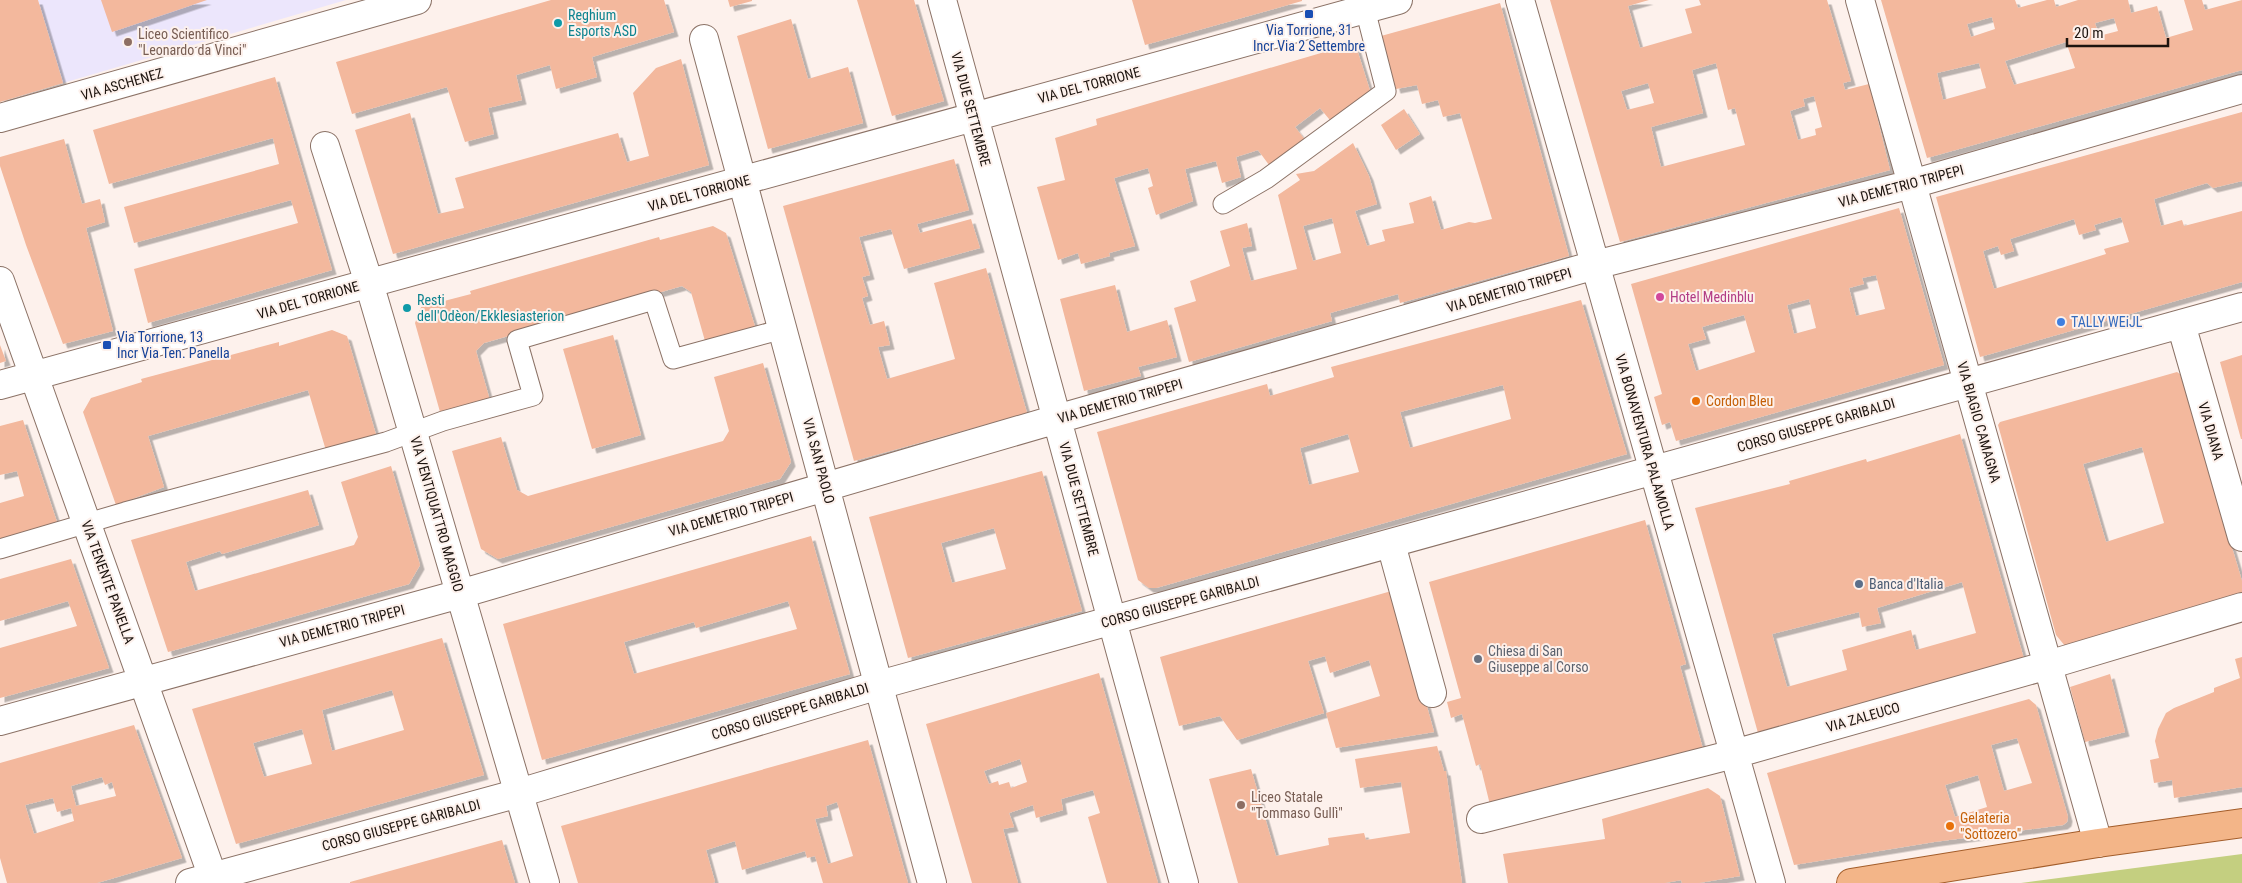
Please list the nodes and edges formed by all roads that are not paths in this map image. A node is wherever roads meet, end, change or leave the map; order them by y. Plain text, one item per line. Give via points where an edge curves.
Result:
1 (417, 0) edge
2 (942, 0) edge
3 (1398, 0) edge
4 (1520, 0) edge
5 (1860, 0) edge
6 (1366, 9) junction
7 (704, 39) dead end
8 (2242, 89) edge
9 (974, 117) junction
10 (0, 118) edge
11 (325, 146) dead end
12 (744, 180) junction
13 (1912, 184) junction
14 (1223, 204) dead end
15 (1595, 265) junction
16 (0, 282) edge
17 (369, 283) junction
18 (2242, 307) edge
19 (2181, 324) junction
20 (783, 329) junction
21 (34, 376) junction
22 (1968, 383) junction
23 (0, 385) edge
24 (1057, 419) junction
25 (413, 432) junction
26 (1653, 470) junction
27 (826, 486) junction
28 (87, 523) junction
29 (2242, 537) edge
30 (1391, 544) junction
31 (0, 549) edge
32 (460, 594) junction
33 (2242, 607) edge
34 (1112, 620) junction
35 (2048, 665) junction
36 (144, 680) junction
37 (879, 685) junction
38 (1432, 693) dead end
39 (0, 721) edge
40 (1734, 754) junction
41 (519, 793) junction
42 (1481, 819) dead end
43 (2242, 823) edge
44 (2098, 843) junction
45 (206, 881) edge
46 (545, 883) edge
47 (932, 883) edge
48 (1184, 883) edge
49 (1771, 883) edge
50 (1851, 883) edge

1 - 10 street, VIA ASCHENEZ
2 - 9 street, VIA DUE SETTEMBRE
3 - 6 street, VIA DEL TORRIONE
4 - 15 street, VIA BONAVENTURA PALAMOLLA
5 - 13 street, VIA BIAGIO CAMAGNA
6 - 9 street, VIA DEL TORRIONE
6 - 14 lane via 1386,90 1266,179
7 - 12 street, VIA SAN PAOLO
8 - 13 street, VIA DEMETRIO TRIPEPI
9 - 12 street, VIA DEL TORRIONE
9 - 24 street, VIA DUE SETTEMBRE
11 - 17 street, VIA VENTIQUATTRO MAGGIO
12 - 17 street, VIA DEL TORRIONE
12 - 20 street, VIA SAN PAOLO
13 - 15 street, VIA DEMETRIO TRIPEPI
13 - 22 street, VIA BIAGIO CAMAGNA
15 - 24 street, VIA DEMETRIO TRIPEPI
15 - 26 street, VIA BONAVENTURA PALAMOLLA
16 - 21 street, VIA TENENTE PANELLA
17 - 21 street, VIA DEL TORRIONE
17 - 25 street, VIA VENTIQUATTRO MAGGIO
18 - 19 street, CORSO GIUSEPPE GARIBALDI
19 - 22 street, CORSO GIUSEPPE GARIBALDI
19 - 29 street, VIA DIANA
20 - 25 lane via 672,359 654,300 517,340 533,396
20 - 27 street, VIA SAN PAOLO
21 - 23 street, VIA DEL TORRIONE
21 - 28 street, VIA TENENTE PANELLA
22 - 26 street, CORSO GIUSEPPE GARIBALDI
22 - 35 street, VIA BIAGIO CAMAGNA
24 - 27 street, VIA DEMETRIO TRIPEPI
24 - 34 street, VIA DUE SETTEMBRE
25 - 28 lane
25 - 32 street, VIA VENTIQUATTRO MAGGIO
26 - 30 street, CORSO GIUSEPPE GARIBALDI
26 - 40 street, VIA BONAVENTURA PALAMOLLA
27 - 32 street, VIA DEMETRIO TRIPEPI
27 - 37 street, VIA SAN PAOLO
28 - 31 lane
28 - 36 street, VIA TENENTE PANELLA
30 - 34 street, CORSO GIUSEPPE GARIBALDI
30 - 38 street
32 - 36 street, VIA DEMETRIO TRIPEPI
32 - 41 street, VIA VENTIQUATTRO MAGGIO
33 - 35 street, VIA ZALEUCO
34 - 37 street, CORSO GIUSEPPE GARIBALDI
34 - 48 street, VIA DUE SETTEMBRE
35 - 40 street, VIA ZALEUCO
35 - 44 street, VIA BIAGIO CAMAGNA
36 - 39 street, VIA DEMETRIO TRIPEPI
36 - 45 street, VIA TENENTE PANELLA
37 - 41 street, CORSO GIUSEPPE GARIBALDI
37 - 47 street, VIA SAN PAOLO
40 - 42 street, VIA ZALEUCO
40 - 49 street, VIA BONAVENTURA PALAMOLLA
41 - 45 street, CORSO GIUSEPPE GARIBALDI
41 - 46 street, VIA VENTIQUATTRO MAGGIO
43 - 44 main road
44 - 50 main road

